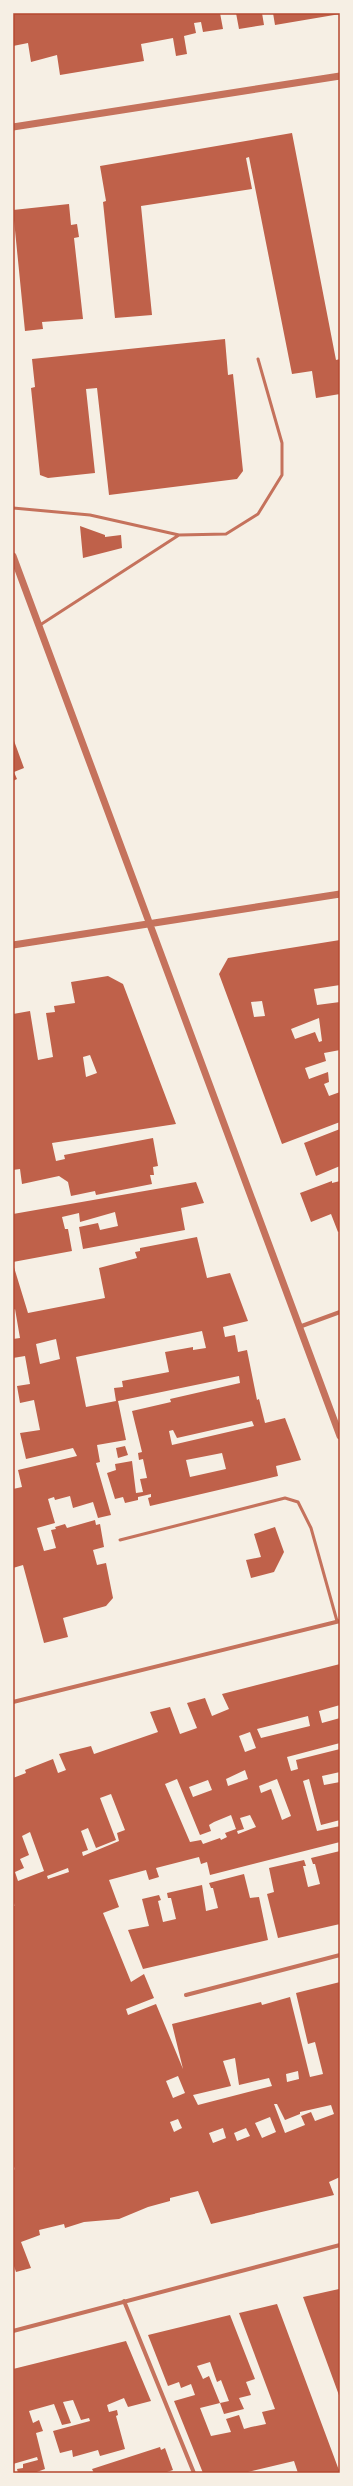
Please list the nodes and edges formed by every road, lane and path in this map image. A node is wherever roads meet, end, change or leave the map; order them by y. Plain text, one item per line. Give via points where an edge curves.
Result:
1 (340, 76) edge
2 (13, 127) edge
3 (258, 359) dead end
4 (13, 508) edge
5 (179, 535) junction
6 (13, 556) edge
7 (38, 625) junction
8 (340, 894) edge
9 (149, 925) junction
10 (13, 945) edge
11 (340, 1312) edge
12 (299, 1327) junction
13 (340, 1436) edge
14 (120, 1540) dead end
15 (339, 1621) edge
16 (13, 1702) edge
17 (340, 1955) edge
18 (186, 1995) dead end
19 (340, 2245) edge
20 (124, 2301) junction
21 (13, 2331) edge
22 (194, 2473) edge

1 - 2 street
3 - 5 lane via 282,443 282,475 258,514 226,534
4 - 5 lane via 90,515
5 - 7 lane
6 - 7 street
7 - 9 street
8 - 9 street
9 - 10 street
9 - 12 street
11 - 12 street
12 - 13 street
14 - 15 lane via 285,1498 298,1502 311,1528
15 - 16 street
17 - 18 street
19 - 20 street
20 - 21 street
20 - 22 street

